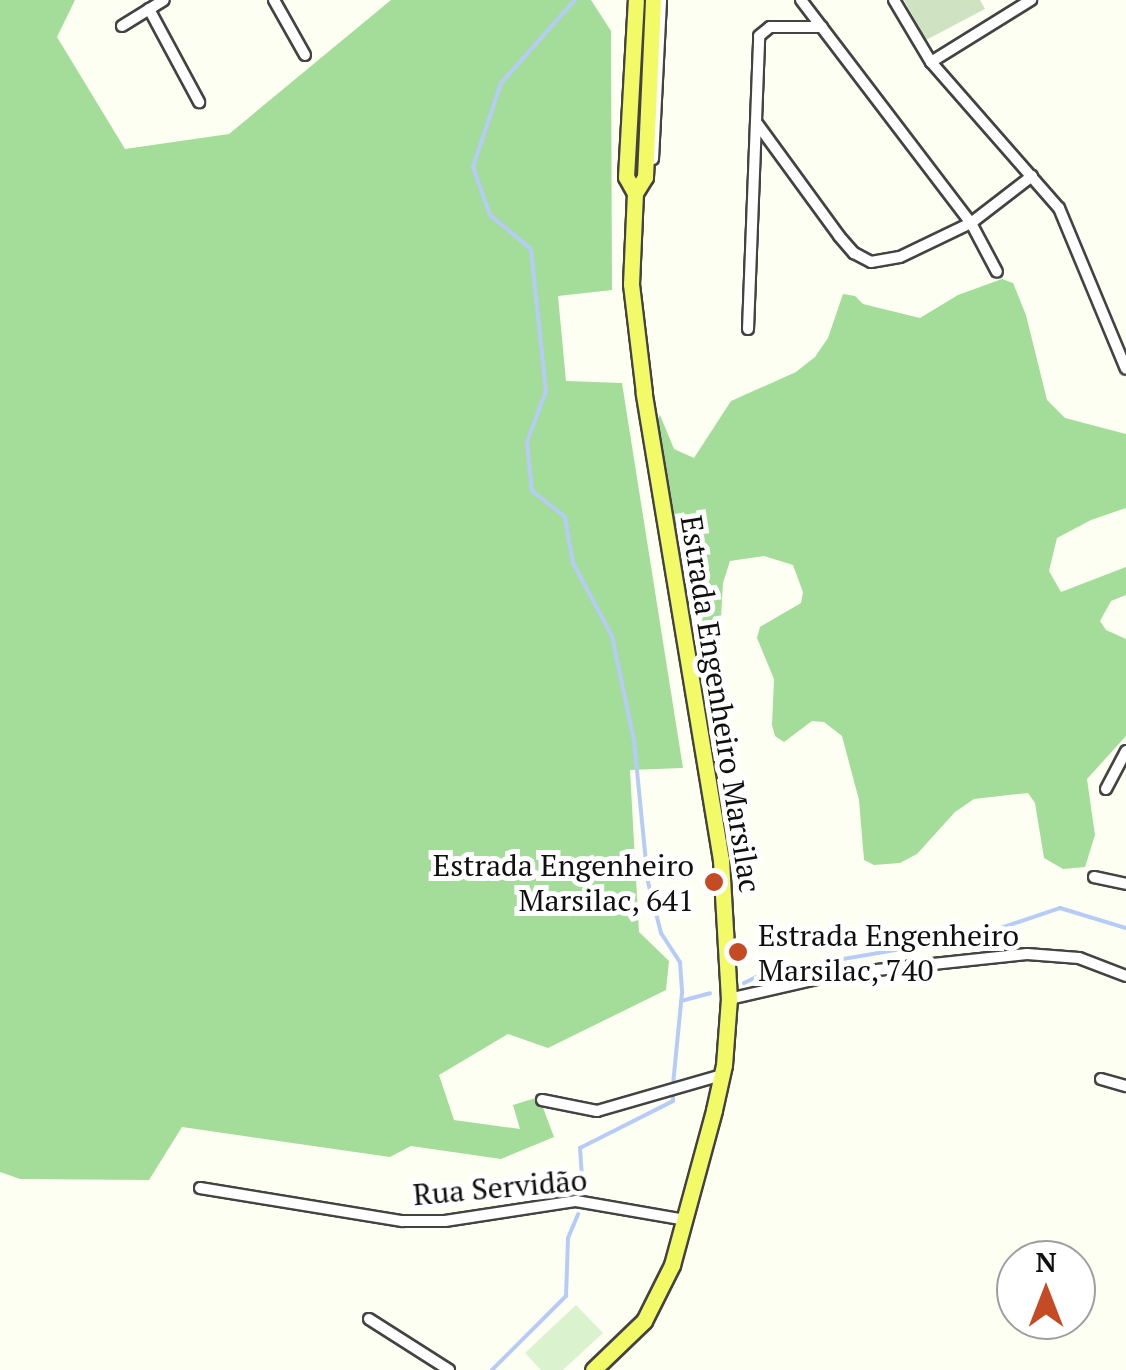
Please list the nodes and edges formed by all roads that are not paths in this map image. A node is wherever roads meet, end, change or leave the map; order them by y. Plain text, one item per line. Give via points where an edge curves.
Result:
1 (164, 0) edge
2 (274, 0) edge
3 (636, 0) edge
4 (657, 0) edge
5 (801, 0) edge
6 (894, 0) edge
7 (1031, 0) edge
8 (149, 9) junction
9 (122, 26) dead end
10 (822, 27) junction
11 (305, 54) dead end
12 (931, 62) junction
13 (200, 102) dead end
14 (756, 122) junction
15 (1032, 176) junction
16 (635, 200) junction
17 (971, 222) junction
18 (997, 272) dead end
19 (748, 329) dead end
20 (1126, 369) edge
21 (1126, 751) edge
22 (1106, 789) dead end
23 (1094, 877) dead end
24 (1126, 884) edge
25 (1126, 976) edge
26 (729, 999) junction
27 (722, 1074) junction
28 (1101, 1078) dead end
29 (1126, 1086) edge
30 (542, 1100) dead end
31 (200, 1188) dead end
32 (686, 1220) junction
33 (368, 1319) dead end
34 (448, 1370) edge
35 (593, 1370) edge

1 - 8 street
2 - 11 street
3 - 16 main road, Estrada Engenheiro Marsilac via 626,176
4 - 16 main road, Estrada Engenheiro Marsilac via 645,176
5 - 10 street
6 - 12 street
7 - 12 street
8 - 9 street
8 - 13 street
10 - 14 street via 763,30
10 - 17 street
12 - 15 street
14 - 17 street via 862,258 900,257
14 - 19 street
15 - 17 street
15 - 20 street via 1069,226
16 - 26 main road, Estrada Engenheiro Marsilac via 636,338 720,860
17 - 18 street
21 - 22 street
23 - 24 street
25 - 26 street via 1079,958 1027,954 838,974
26 - 27 main road, Estrada Engenheiro Marsilac
27 - 30 street via 597,1111
27 - 32 main road, Estrada Engenheiro Marsilac
28 - 29 street
31 - 32 street, Rua Servidão via 402,1221 576,1201
32 - 35 main road, Estrada Engenheiro Marsilac via 659,1298
33 - 34 street

